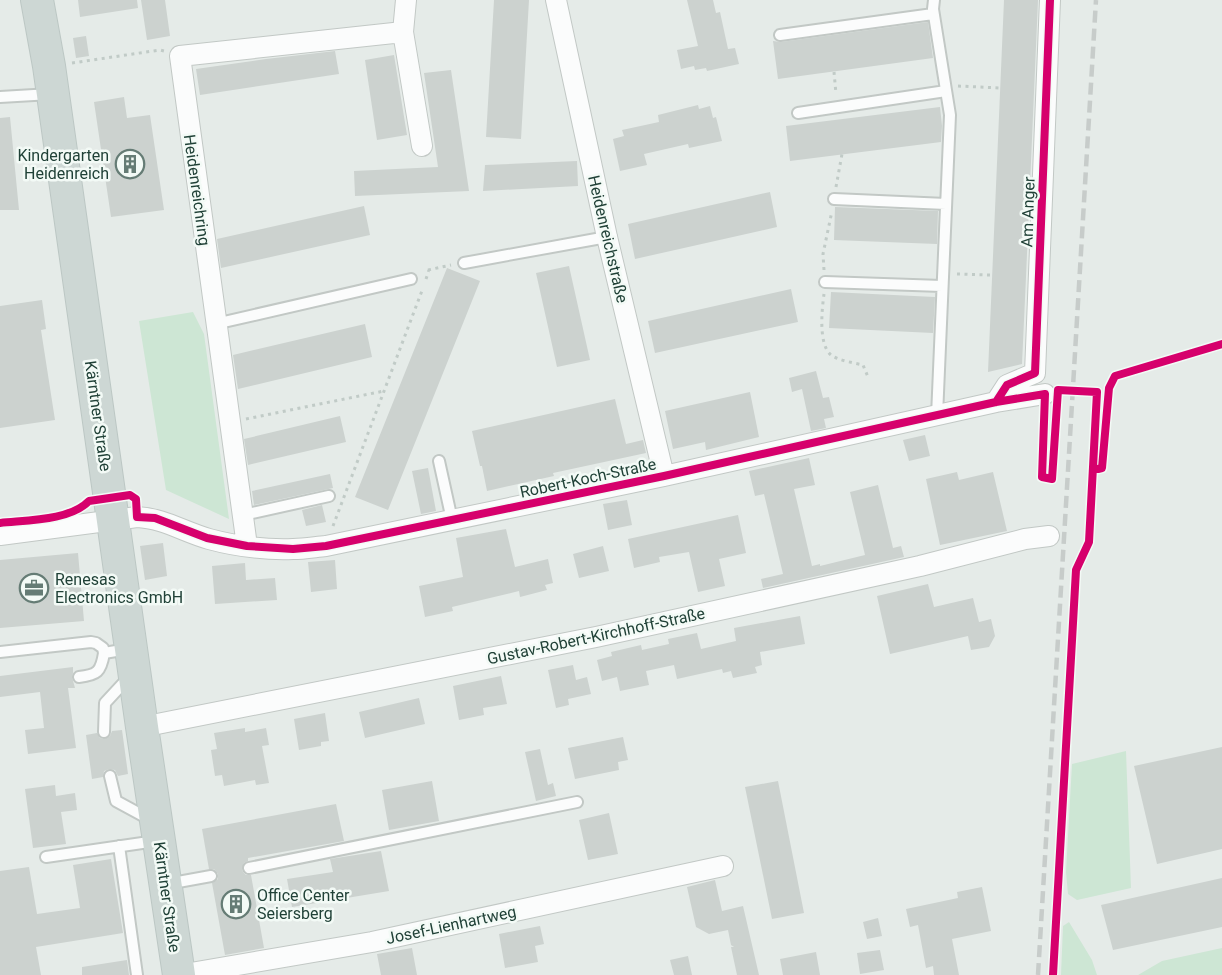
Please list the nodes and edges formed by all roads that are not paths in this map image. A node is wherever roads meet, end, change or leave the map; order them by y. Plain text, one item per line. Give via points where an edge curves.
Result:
1 (37, 0) edge
2 (406, 0) edge
3 (556, 0) edge
4 (934, 0) edge
5 (1050, 0) edge
6 (933, 14) junction
7 (403, 32) junction
8 (780, 35) dead end
9 (50, 80) junction
10 (945, 88) junction
11 (0, 97) edge
12 (798, 113) dead end
13 (422, 146) dead end
14 (834, 199) dead end
15 (946, 204) junction
16 (607, 237) junction
17 (464, 263) road end
18 (411, 279) road end
19 (825, 282) dead end
20 (942, 286) junction
21 (215, 324) junction
22 (1045, 394) dead end
23 (996, 402) junction
24 (937, 416) junction
25 (439, 461) dead end
26 (664, 476) junction
27 (329, 496) dead end
28 (243, 516) junction
29 (113, 520) junction
30 (452, 520) junction
31 (0, 535) edge
32 (1049, 536) dead end
33 (247, 546) junction
34 (0, 652) edge
35 (123, 658) junction
36 (79, 677) dead end
37 (142, 727) junction
38 (104, 732) dead end
39 (110, 776) dead end
40 (577, 802) dead end
41 (158, 832) junction
42 (119, 846) junction
43 (46, 857) dead end
44 (723, 866) dead end
45 (249, 868) dead end
46 (211, 876) dead end
47 (165, 884) junction
48 (137, 975) edge
49 (179, 975) edge

1 - 9 main road, Kärntner Straße
2 - 7 street
3 - 16 street, Heidenreichstraße
4 - 6 lane
5 - 23 street, Am Anger via 1035,373 1007,385
6 - 8 lane
6 - 10 lane
7 - 13 street
7 - 21 street, Heidenreichring via 180,56
9 - 11 lane
9 - 29 main road, Kärntner Straße
10 - 12 lane
10 - 15 lane via 950,115
14 - 15 lane
15 - 20 lane
16 - 17 lane
16 - 26 street, Heidenreichstraße
18 - 21 lane
19 - 20 lane
20 - 24 lane
21 - 28 street, Heidenreichring
22 - 23 street, Robert-Koch-Straße
23 - 24 street, Robert-Koch-Straße
24 - 26 street, Robert-Koch-Straße
25 - 30 lane
26 - 30 street, Robert-Koch-Straße
27 - 28 lane
28 - 33 street, Heidenreichring
29 - 31 street, Robert-Koch-Straße
29 - 33 street, Robert-Koch-Straße via 155,518 207,538
29 - 35 main road, Kärntner Straße
30 - 33 street, Robert-Koch-Straße via 326,546
32 - 37 street, Gustav-Robert-Kirchhoff-Straße via 596,637
34 - 35 lane via 91,642
35 - 36 lane via 92,675
35 - 37 main road, Kärntner Straße
35 - 38 lane via 105,703
37 - 41 main road, Kärntner Straße
39 - 41 lane via 116,801
40 - 45 lane
41 - 42 lane
41 - 47 main road, Kärntner Straße
42 - 43 lane
42 - 48 lane
44 - 49 street, Josef-Lienhartweg via 372,942
46 - 47 lane
47 - 49 main road, Kärntner Straße

